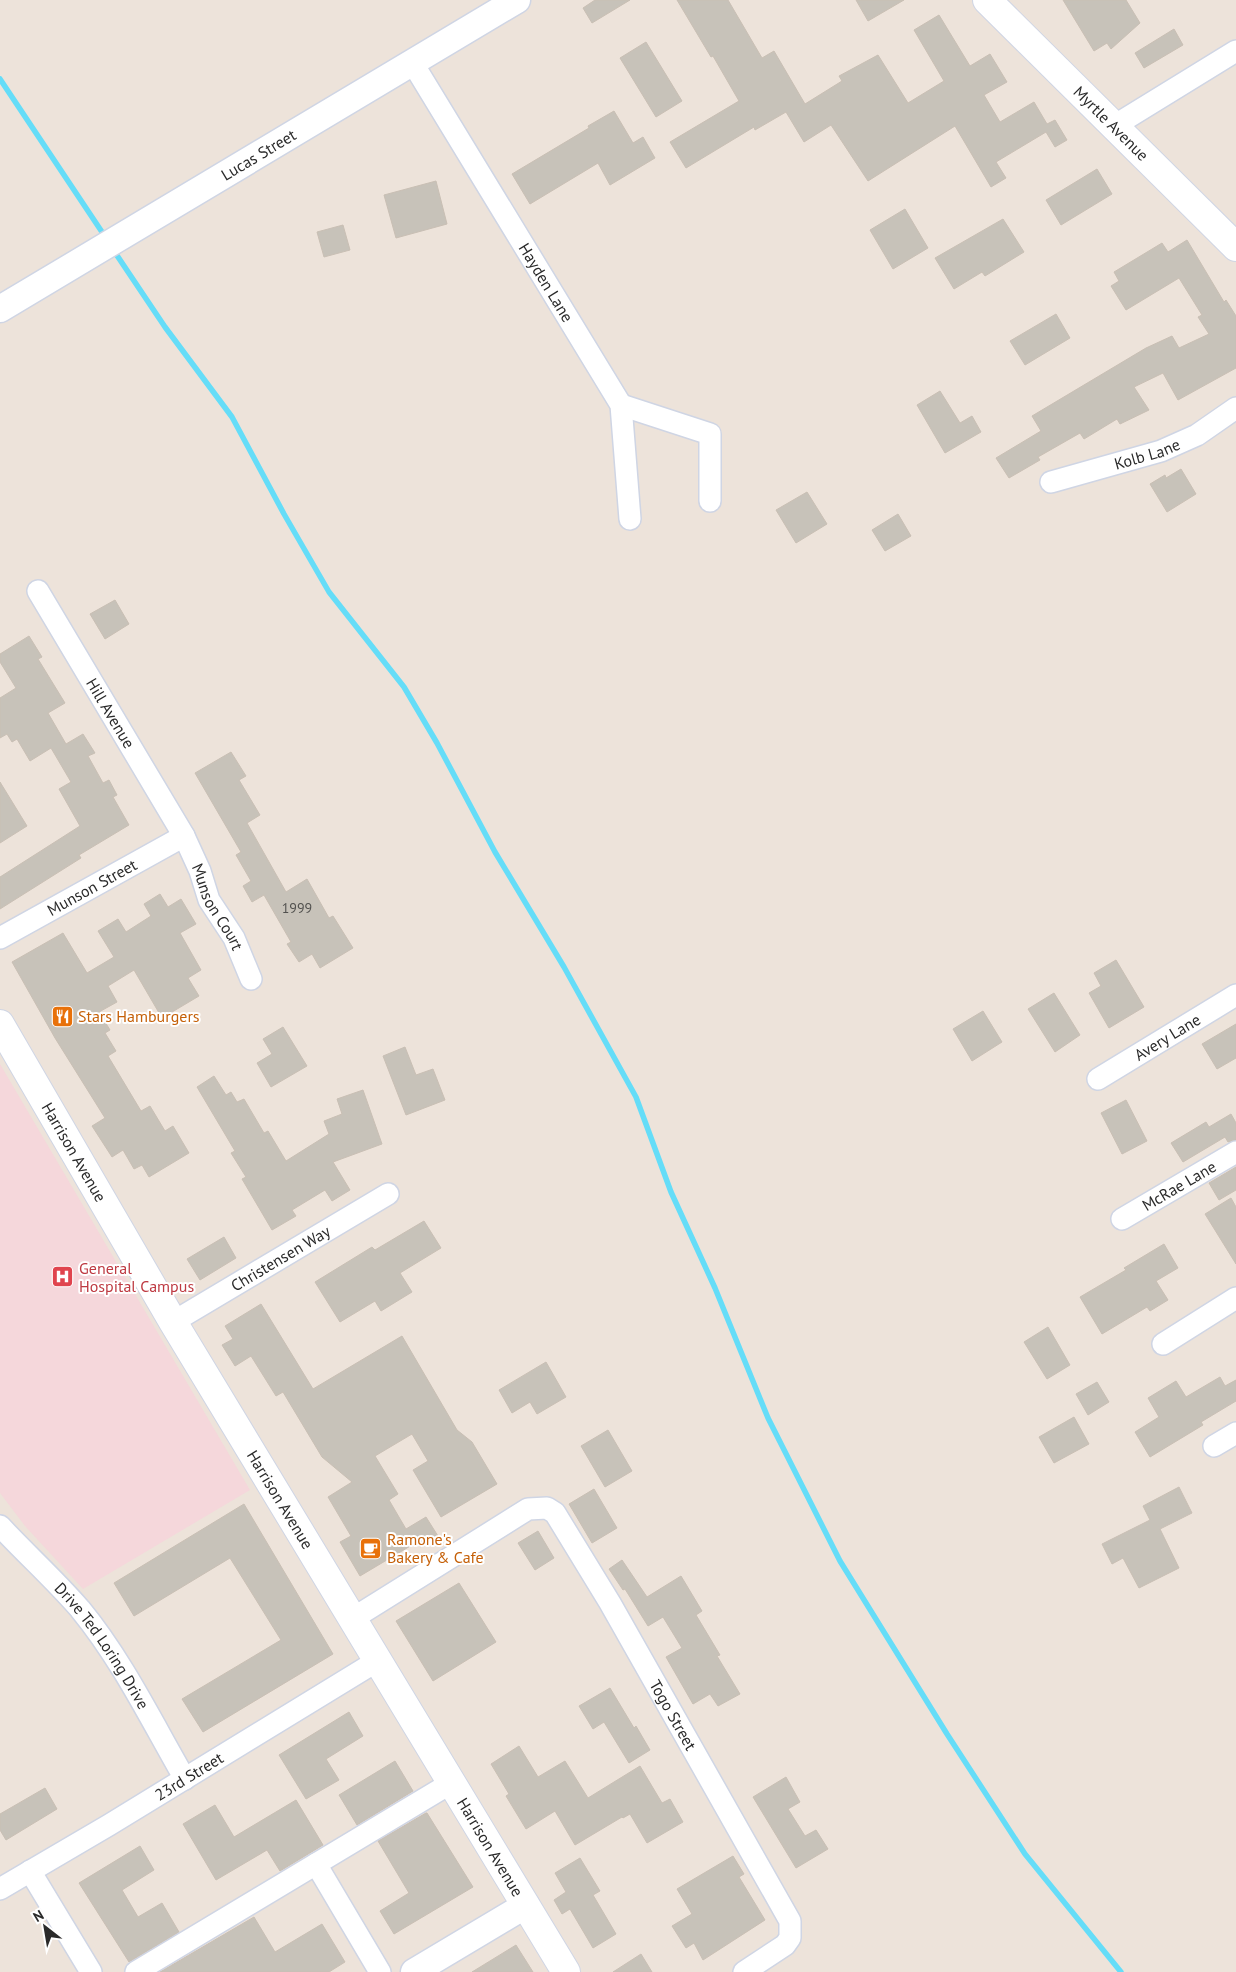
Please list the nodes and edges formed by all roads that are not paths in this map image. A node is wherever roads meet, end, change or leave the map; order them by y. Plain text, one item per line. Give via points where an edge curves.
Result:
1 (517, 0) edge
2 (988, 0) edge
3 (1236, 51) edge
4 (412, 62) junction
5 (1114, 126) junction
6 (1236, 246) edge
7 (0, 309) edge
8 (621, 405) junction
9 (1236, 408) edge
10 (1051, 482) dead end
11 (710, 501) dead end
12 (630, 519) dead end
13 (38, 592) dead end
14 (184, 836) junction
15 (0, 938) edge
16 (251, 979) dead end
17 (1236, 995) edge
18 (0, 1024) edge
19 (1098, 1078) dead end
20 (1236, 1152) edge
21 (388, 1194) dead end
22 (1122, 1219) dead end
23 (1236, 1298) edge
24 (173, 1322) junction
25 (1163, 1344) dead end
26 (1236, 1433) edge
27 (1214, 1446) dead end
28 (0, 1526) edge
29 (352, 1619) junction
30 (377, 1661) junction
31 (185, 1779) junction
32 (451, 1783) junction
33 (316, 1864) junction
34 (30, 1871) junction
35 (0, 1889) edge
36 (526, 1905) junction
37 (91, 1972) edge
38 (136, 1972) edge
39 (380, 1972) edge
40 (414, 1972) edge
41 (566, 1972) edge
42 (744, 1972) edge

1 - 4 street, Lucas Street
2 - 5 main road, Myrtle Avenue
3 - 5 street
4 - 7 street, Lucas Street
4 - 8 street, Hayden Lane
5 - 6 main road, Myrtle Avenue
8 - 11 street via 710,434
8 - 12 street, Hayden Lane
9 - 10 street, Kolb Lane via 1197,435 1161,451
13 - 14 street, Hill Avenue
14 - 15 street, Munson Street
14 - 16 street, Munson Court via 210,900 234,938
17 - 19 street, Avery Lane
18 - 24 main road, Harrison Avenue
20 - 22 street, McRae Lane
21 - 24 street, Christensen Way
23 - 25 street
24 - 29 main road, Harrison Avenue
26 - 27 street
28 - 31 street, Drive Ted Loring Drive via 96,1630
29 - 30 main road, Harrison Avenue
29 - 42 street, Togo Street via 528,1509 547,1508 555,1513 610,1603 790,1921 790,1938 785,1945
30 - 31 street, 23rd Street
30 - 32 main road, Harrison Avenue
31 - 34 street, 23rd Street
32 - 33 street
32 - 36 main road, Harrison Avenue
33 - 38 street
33 - 39 street
34 - 35 street, 23rd Street
34 - 37 street
36 - 40 street
36 - 41 main road, Harrison Avenue

